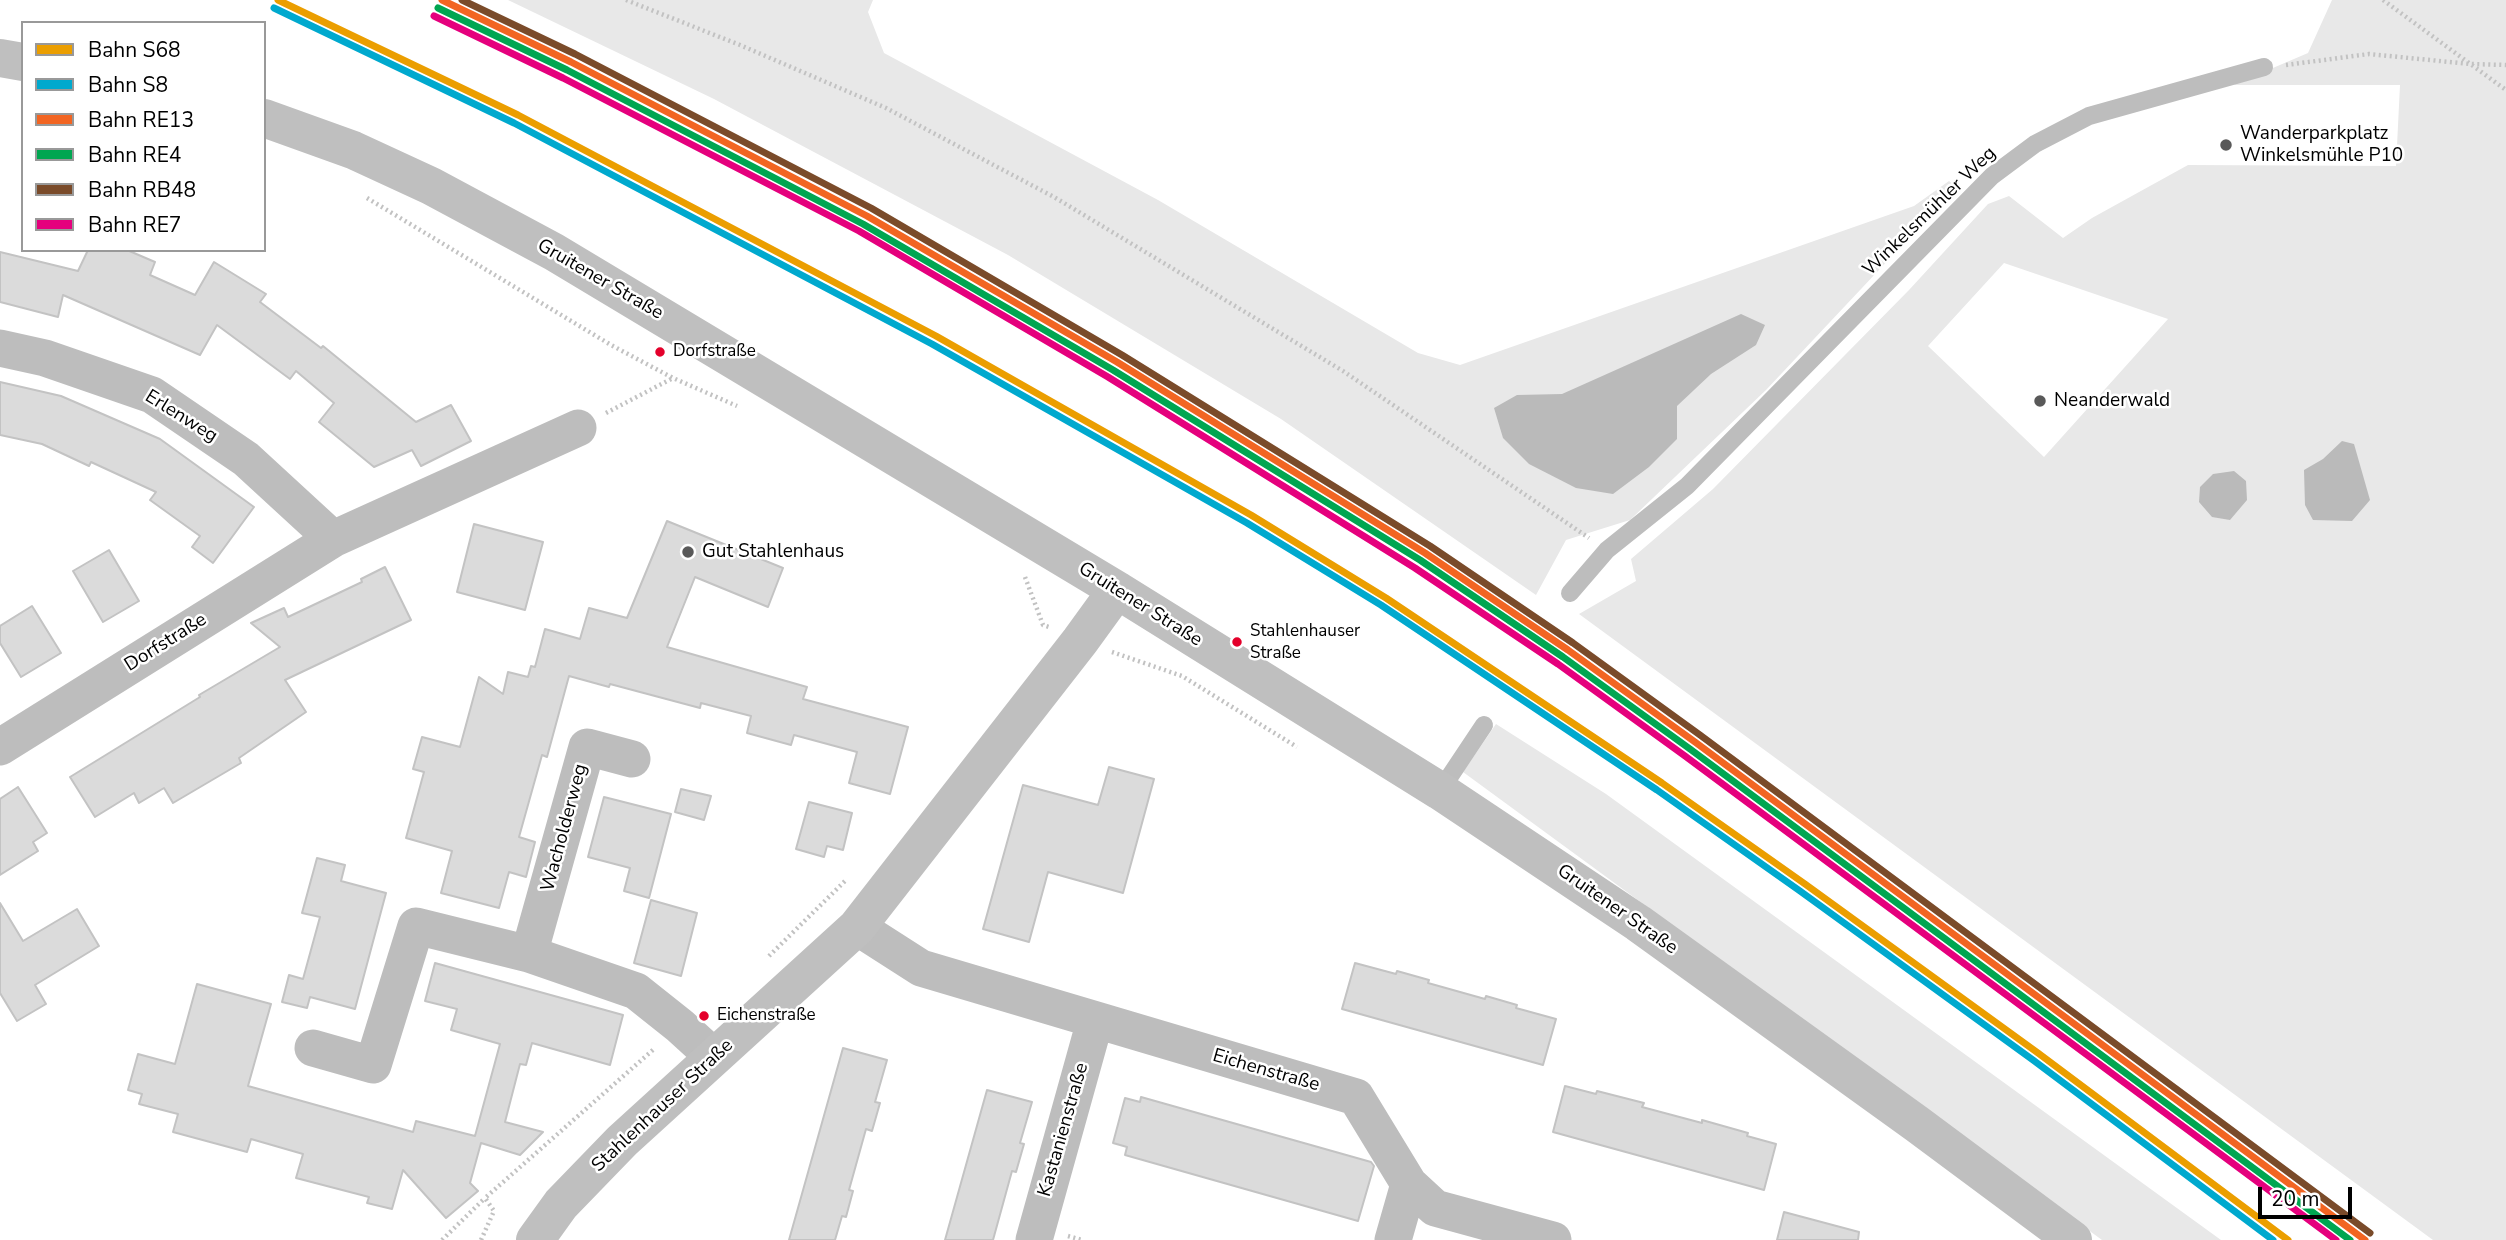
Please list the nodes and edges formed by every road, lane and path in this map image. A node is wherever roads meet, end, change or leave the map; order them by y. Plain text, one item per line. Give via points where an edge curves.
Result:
1 (626, 0) edge
2 (2383, 0) edge
3 (0, 58) edge
4 (21, 62) edge
5 (2470, 64) junction
6 (2506, 65) edge
7 (2264, 67) joint
8 (2506, 90) edge
9 (266, 119) edge
10 (359, 193) dead end
11 (0, 348) edge
12 (673, 378) junction
13 (747, 410) dead end
14 (578, 428) joint
15 (333, 539) junction
16 (1607, 550) junction
17 (1020, 565) dead end
18 (1117, 590) junction
19 (1570, 593) dead end
20 (1080, 641) junction
21 (1485, 725) dead end
22 (0, 747) edge
23 (1308, 754) dead end
24 (632, 759) dead end
25 (1440, 791) junction
26 (857, 926) junction
27 (529, 954) junction
28 (1095, 1021) junction
29 (680, 1026) junction
30 (313, 1048) dead end
31 (714, 1057) junction
32 (1409, 1184) junction
33 (485, 1198) junction
34 (442, 1240) edge
35 (481, 1240) edge
36 (535, 1240) edge
37 (1034, 1240) edge
38 (1393, 1240) edge
39 (1553, 1240) edge
40 (2073, 1240) edge

1 - 16 path via 886,108 1054,197 1343,372
2 - 5 path
3 - 4 main road
5 - 6 path
5 - 7 path via 2369,54
5 - 8 path
7 - 16 lane, Winkelsmühler Weg via 2089,116 2035,144 1992,176 1687,486
9 - 18 main road, Gruitener Straße via 353,150 420,181 554,252
10 - 12 path
11 - 15 street, Erlenweg via 45,358 152,395 246,459
12 - 13 path
12 - 14 path
14 - 15 street, Dorfstraße
15 - 22 street, Dorfstraße
16 - 19 lane, Winkelsmühler Weg
17 - 20 path via 1043,625
18 - 20 main road, Stahlenhauser Straße
18 - 25 main road, Gruitener Straße
20 - 23 path via 1182,676
20 - 26 main road, Stahlenhauser Straße
21 - 25 lane
24 - 27 street, Wacholderweg via 587,747
25 - 40 main road, Gruitener Straße via 1638,923
26 - 28 street, Eichenstraße via 921,968
26 - 31 main road, Stahlenhauser Straße
27 - 29 street via 636,991
27 - 30 street via 415,926 373,1065
28 - 32 street, Eichenstraße via 1356,1097
28 - 37 street, Kastanienstraße
29 - 31 street
29 - 33 path
31 - 36 main road, Stahlenhauser Straße via 622,1141 561,1204
32 - 38 street
32 - 39 street, Eichenstraße via 1435,1208
33 - 34 path
33 - 35 path via 494,1211

